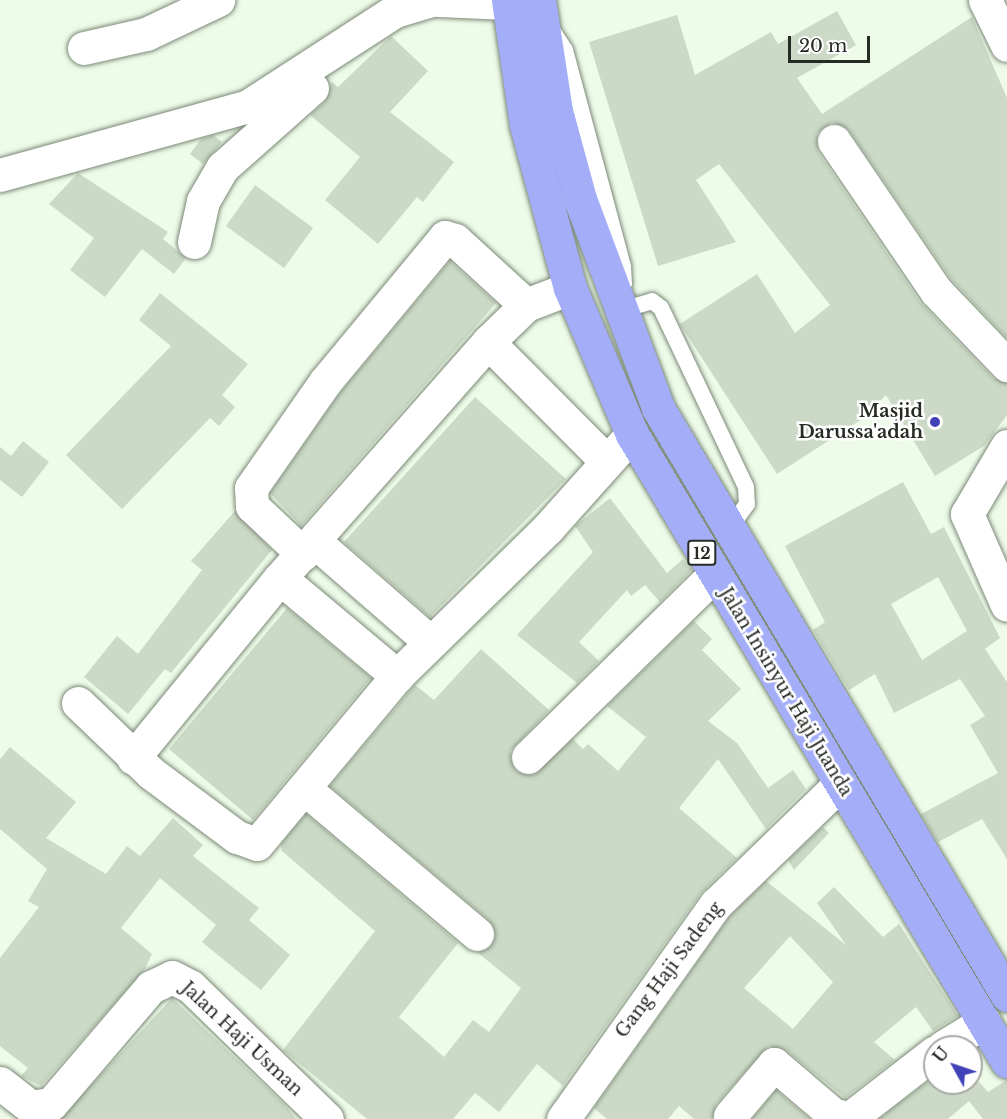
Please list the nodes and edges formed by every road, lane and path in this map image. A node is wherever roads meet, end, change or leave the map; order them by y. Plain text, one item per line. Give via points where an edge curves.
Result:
1 (218, 0) edge
2 (985, 0) edge
3 (427, 2) edge
4 (524, 4) edge
5 (1007, 45) edge
6 (84, 48) dead end
7 (834, 141) dead end
8 (0, 175) edge
9 (194, 242) dead end
10 (570, 288) junction
11 (613, 300) junction
12 (526, 305) junction
13 (488, 342) junction
14 (1007, 365) edge
15 (632, 434) junction
16 (1007, 446) edge
17 (605, 460) junction
18 (728, 530) junction
19 (309, 548) junction
20 (714, 574) junction
21 (280, 578) junction
22 (1007, 605) edge
23 (429, 641) junction
24 (397, 676) junction
25 (78, 703) dead end
26 (528, 757) dead end
27 (133, 758) junction
28 (840, 784) junction
29 (305, 789) junction
30 (477, 934) dead end
31 (1007, 996) edge
32 (984, 1022) junction
33 (963, 1035) edge
34 (923, 1061) edge
35 (1007, 1061) edge
36 (0, 1083) edge
37 (730, 1116) dead end
38 (327, 1119) edge
39 (563, 1119) edge

1 - 6 street via 146,34
2 - 5 street
3 - 4 street
3 - 8 street via 248,106
3 - 9 street via 238,149 203,201
4 - 10 highway, Jalan Insinyur Haji Juanda / 12 via 526,125
4 - 11 highway, Jalan Insinyur Haji Juanda / 12
7 - 14 street via 936,291
10 - 12 street
10 - 15 highway, Jalan Insinyur Haji Juanda / 12
11 - 18 highway, Jalan Insinyur Haji Juanda / 12 via 658,408
11 - 18 lane via 652,301 661,308 746,488 746,508
12 - 13 street
12 - 19 street via 455,240 445,237 325,382 251,488 252,506
13 - 17 street
13 - 19 street
15 - 17 street
15 - 20 highway, Jalan Insinyur Haji Juanda / 12
16 - 22 street via 967,514
17 - 23 street via 548,528
18 - 31 highway, Jalan Insinyur Haji Juanda / 12
19 - 21 street
19 - 23 street
20 - 26 street
20 - 28 highway, Jalan Insinyur Haji Juanda / 12
21 - 24 street
21 - 27 street
23 - 24 street
24 - 29 street
25 - 27 street
27 - 29 street via 251,845 265,838
28 - 32 highway, Jalan Insinyur Haji Juanda / 12
28 - 39 street, Gang Haji Sadeng via 716,904
29 - 30 street
32 - 33 street
32 - 35 highway, Jalan Insinyur Haji Juanda / 12
34 - 37 street via 850,1118 834,1115 774,1064
36 - 38 street, Jalan Haji Usman via 31,1107 51,1104 150,987 172,977 190,986

